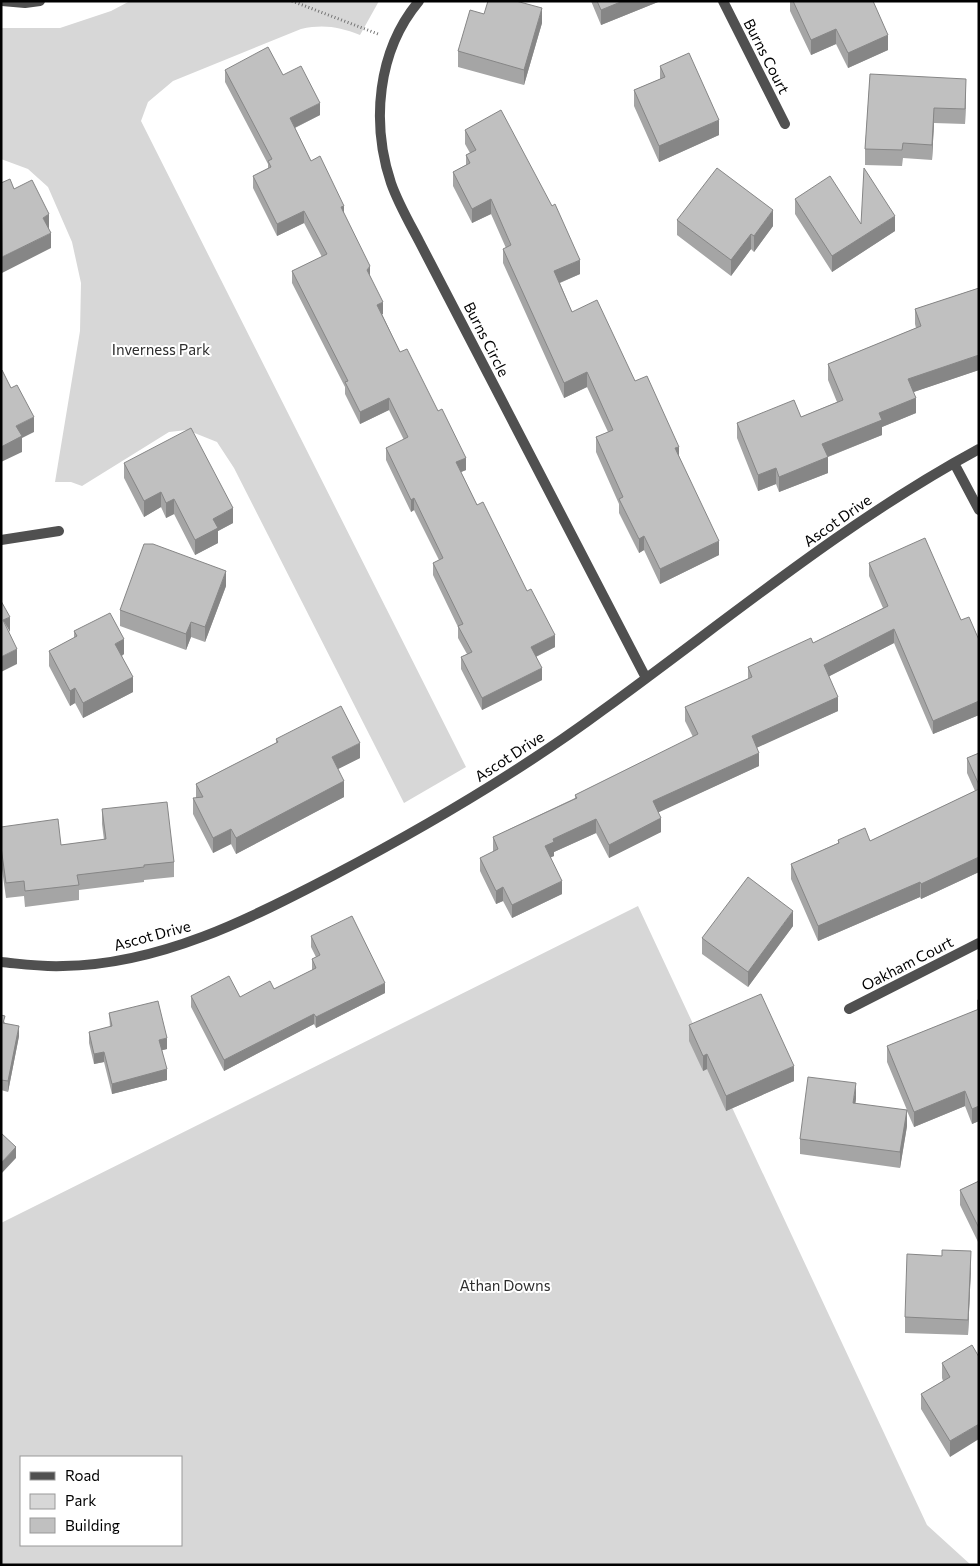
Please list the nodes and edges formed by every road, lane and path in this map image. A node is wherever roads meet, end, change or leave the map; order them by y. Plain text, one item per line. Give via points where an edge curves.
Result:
1 (2, 1) edge
2 (40, 1) edge
3 (292, 1) edge
4 (418, 1) edge
5 (723, 1) edge
6 (394, 42) junction
7 (785, 124) dead end
8 (979, 450) edge
9 (954, 463) junction
10 (979, 510) edge
11 (59, 531) dead end
12 (1, 540) edge
13 (646, 678) junction
14 (979, 943) edge
15 (1, 962) edge
16 (849, 1009) dead end

1 - 2 street
3 - 6 path
4 - 6 street, Burns Circle
5 - 7 street, Burns Court
6 - 13 street, Burns Circle via 383,74 379,108 380,136 391,184
8 - 9 street, Ascot Drive
9 - 10 street
9 - 13 street, Ascot Drive via 840,536
11 - 12 street
13 - 15 street, Ascot Drive via 549,749 427,825 306,890 232,924 183,944 112,961 66,966
14 - 16 street, Oakham Court

